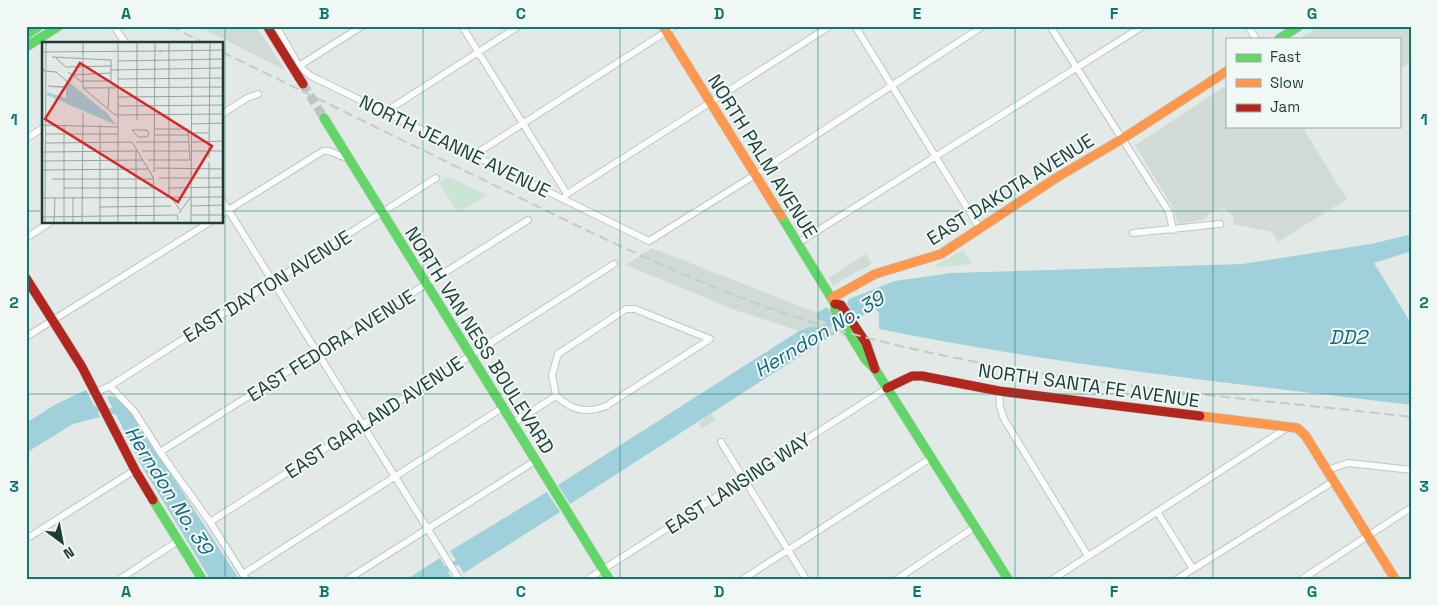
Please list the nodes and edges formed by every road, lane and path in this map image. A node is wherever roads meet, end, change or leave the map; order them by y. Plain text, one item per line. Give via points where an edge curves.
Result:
1 (39, 26) edge
2 (59, 26) edge
3 (114, 26) edge
4 (268, 26) edge
5 (362, 26) edge
6 (462, 26) edge
7 (518, 26) edge
8 (675, 26) edge
9 (830, 26) edge
10 (856, 26) edge
11 (983, 26) edge
12 (1050, 26) edge
13 (1143, 26) edge
14 (1248, 26) edge
15 (1299, 26) edge
16 (276, 29) edge
17 (665, 29) edge
18 (26, 34) edge
19 (1255, 38) edge
20 (1281, 38) edge
21 (125, 42) edge
22 (26, 47) edge
23 (478, 52) junction
24 (299, 66) junction
25 (1076, 68) junction
26 (1226, 72) edge
27 (303, 84) tunnel mouth
28 (891, 85) junction
29 (258, 94) dead end
30 (711, 103) junction
31 (385, 112) junction
32 (224, 113) edge
33 (324, 118) tunnel mouth
34 (523, 123) junction
35 (42, 128) edge
36 (26, 138) edge
37 (1122, 139) junction
38 (474, 155) junction
39 (347, 157) junction
40 (936, 157) junction
41 (755, 175) junction
42 (436, 178) dead end
43 (565, 196) junction
44 (224, 203) edge
45 (229, 210) junction
46 (224, 213) edge
47 (381, 213) junction
48 (528, 220) dead end
49 (48, 224) edge
50 (207, 224) edge
51 (1220, 224) dead end
52 (979, 227) junction
53 (1173, 230) junction
54 (1133, 233) dead end
55 (26, 238) edge
56 (798, 244) junction
57 (614, 264) dead end
58 (26, 278) edge
59 (274, 282) junction
60 (426, 285) junction
61 (836, 305) junction
62 (53, 321) junction
63 (26, 337) edge
64 (318, 353) junction
65 (470, 355) junction
66 (110, 386) junction
67 (887, 388) junction
68 (999, 391) junction
69 (96, 392) junction
70 (556, 396) junction
71 (502, 408) junction
72 (361, 424) junction
73 (512, 424) junction
74 (1290, 426) junction
75 (721, 442) dead end
76 (160, 452) junction
77 (931, 458) junction
78 (535, 460) junction
79 (135, 470) junction
80 (1327, 470) junction
81 (1412, 470) edge
82 (394, 476) junction
83 (744, 479) junction
84 (1334, 480) junction
85 (1412, 507) edge
86 (1158, 513) junction
87 (210, 522) junction
88 (975, 527) junction
89 (427, 528) junction
90 (1369, 536) junction
91 (26, 539) edge
92 (178, 542) junction
93 (789, 550) junction
94 (1088, 556) junction
95 (1193, 569) junction
96 (603, 570) junction
97 (244, 576) edge
98 (458, 576) edge
99 (120, 579) edge
100 (202, 579) edge
101 (348, 579) edge
102 (588, 579) edge
103 (609, 579) edge
104 (743, 579) edge
105 (806, 579) edge
106 (897, 579) edge
107 (1008, 579) edge
108 (1053, 579) edge
109 (1177, 579) edge
110 (1302, 579) edge
111 (1395, 579) edge

1 - 18 street
2 - 22 street
3 - 21 street
4 - 16 street, NORTH JEANNE AVENUE
4 - 27 street
5 - 24 street
6 - 23 street
7 - 23 street
8 - 17 street
9 - 30 street
10 - 28 street
11 - 28 street
12 - 25 street
13 - 25 street
14 - 19 street
15 - 20 street
16 - 24 street, NORTH JEANNE AVENUE
17 - 30 street, NORTH PALM AVENUE
17 - 34 street
23 - 31 street
23 - 34 street
24 - 31 street, NORTH JEANNE AVENUE via 311,76
25 - 37 street
25 - 40 street
26 - 37 street, EAST DAKOTA AVENUE
28 - 40 street
28 - 41 street
29 - 32 street
30 - 41 street, NORTH PALM AVENUE
30 - 43 street
31 - 38 street, NORTH JEANNE AVENUE
33 - 39 street, NORTH VAN NESS BOULEVARD
34 - 38 street
34 - 43 street
35 - 36 street
37 - 52 street, EAST DAKOTA AVENUE
37 - 53 street via 1169,212
38 - 43 street, NORTH JEANNE AVENUE
39 - 45 street via 323,151
39 - 47 street, NORTH VAN NESS BOULEVARD
40 - 52 street
40 - 56 street
41 - 43 street, NORTH JEANNE AVENUE via 649,240
41 - 56 street, NORTH PALM AVENUE
42 - 47 street, EAST DAYTON AVENUE
44 - 45 street
45 - 46 street
45 - 59 street
47 - 59 street, EAST DAYTON AVENUE
47 - 60 street, NORTH VAN NESS BOULEVARD
48 - 60 street, EAST FEDORA AVENUE
49 - 55 street
50 - 62 street
51 - 53 street
52 - 61 street, EAST DAKOTA AVENUE via 940,254 876,274
53 - 54 street
56 - 61 street, NORTH PALM AVENUE
57 - 65 street, EAST GARLAND AVENUE
58 - 62 street
59 - 64 street
59 - 66 street, EAST DAYTON AVENUE
60 - 64 street, EAST FEDORA AVENUE
60 - 65 street, NORTH VAN NESS BOULEVARD
61 - 67 street, NORTH PALM AVENUE via 873,355 876,369
62 - 63 street
62 - 69 street
64 - 72 street
64 - 76 street, EAST FEDORA AVENUE
65 - 71 street, NORTH VAN NESS BOULEVARD
65 - 72 street, EAST GARLAND AVENUE
66 - 69 street, EAST DAYTON AVENUE
66 - 76 street via 134,411
67 - 68 street, NORTH SANTA FE AVENUE via 912,376 922,376
67 - 77 street, NORTH PALM AVENUE
67 - 83 street, EAST LANSING WAY
68 - 74 street, NORTH SANTA FE AVENUE
68 - 94 street via 1004,419
69 - 79 street
70 - 70 street via 552,375 558,354 626,309 636,309 710,338 606,406 592,411 577,410
70 - 73 street
71 - 73 street, NORTH VAN NESS BOULEVARD
71 - 82 street
72 - 82 street
72 - 87 street, EAST GARLAND AVENUE
73 - 78 street, NORTH VAN NESS BOULEVARD
74 - 80 street via 1306,435
74 - 86 street
75 - 83 street
76 - 87 street
77 - 88 street, NORTH PALM AVENUE
77 - 93 street
78 - 89 street
78 - 96 street, NORTH VAN NESS BOULEVARD
79 - 91 street
79 - 92 street
80 - 81 street via 1348,463
80 - 84 street
82 - 89 street
82 - 97 street
83 - 93 street
83 - 96 street, EAST LANSING WAY
84 - 90 street
84 - 95 street
85 - 90 street
86 - 94 street
86 - 95 street
87 - 97 street
88 - 106 street
88 - 107 street, NORTH PALM AVENUE
89 - 98 street
89 - 101 street
90 - 110 street
90 - 111 street
92 - 99 street
92 - 100 street
93 - 104 street
93 - 105 street
94 - 108 street
95 - 109 street
96 - 102 street, EAST LANSING WAY
96 - 103 street, NORTH VAN NESS BOULEVARD

